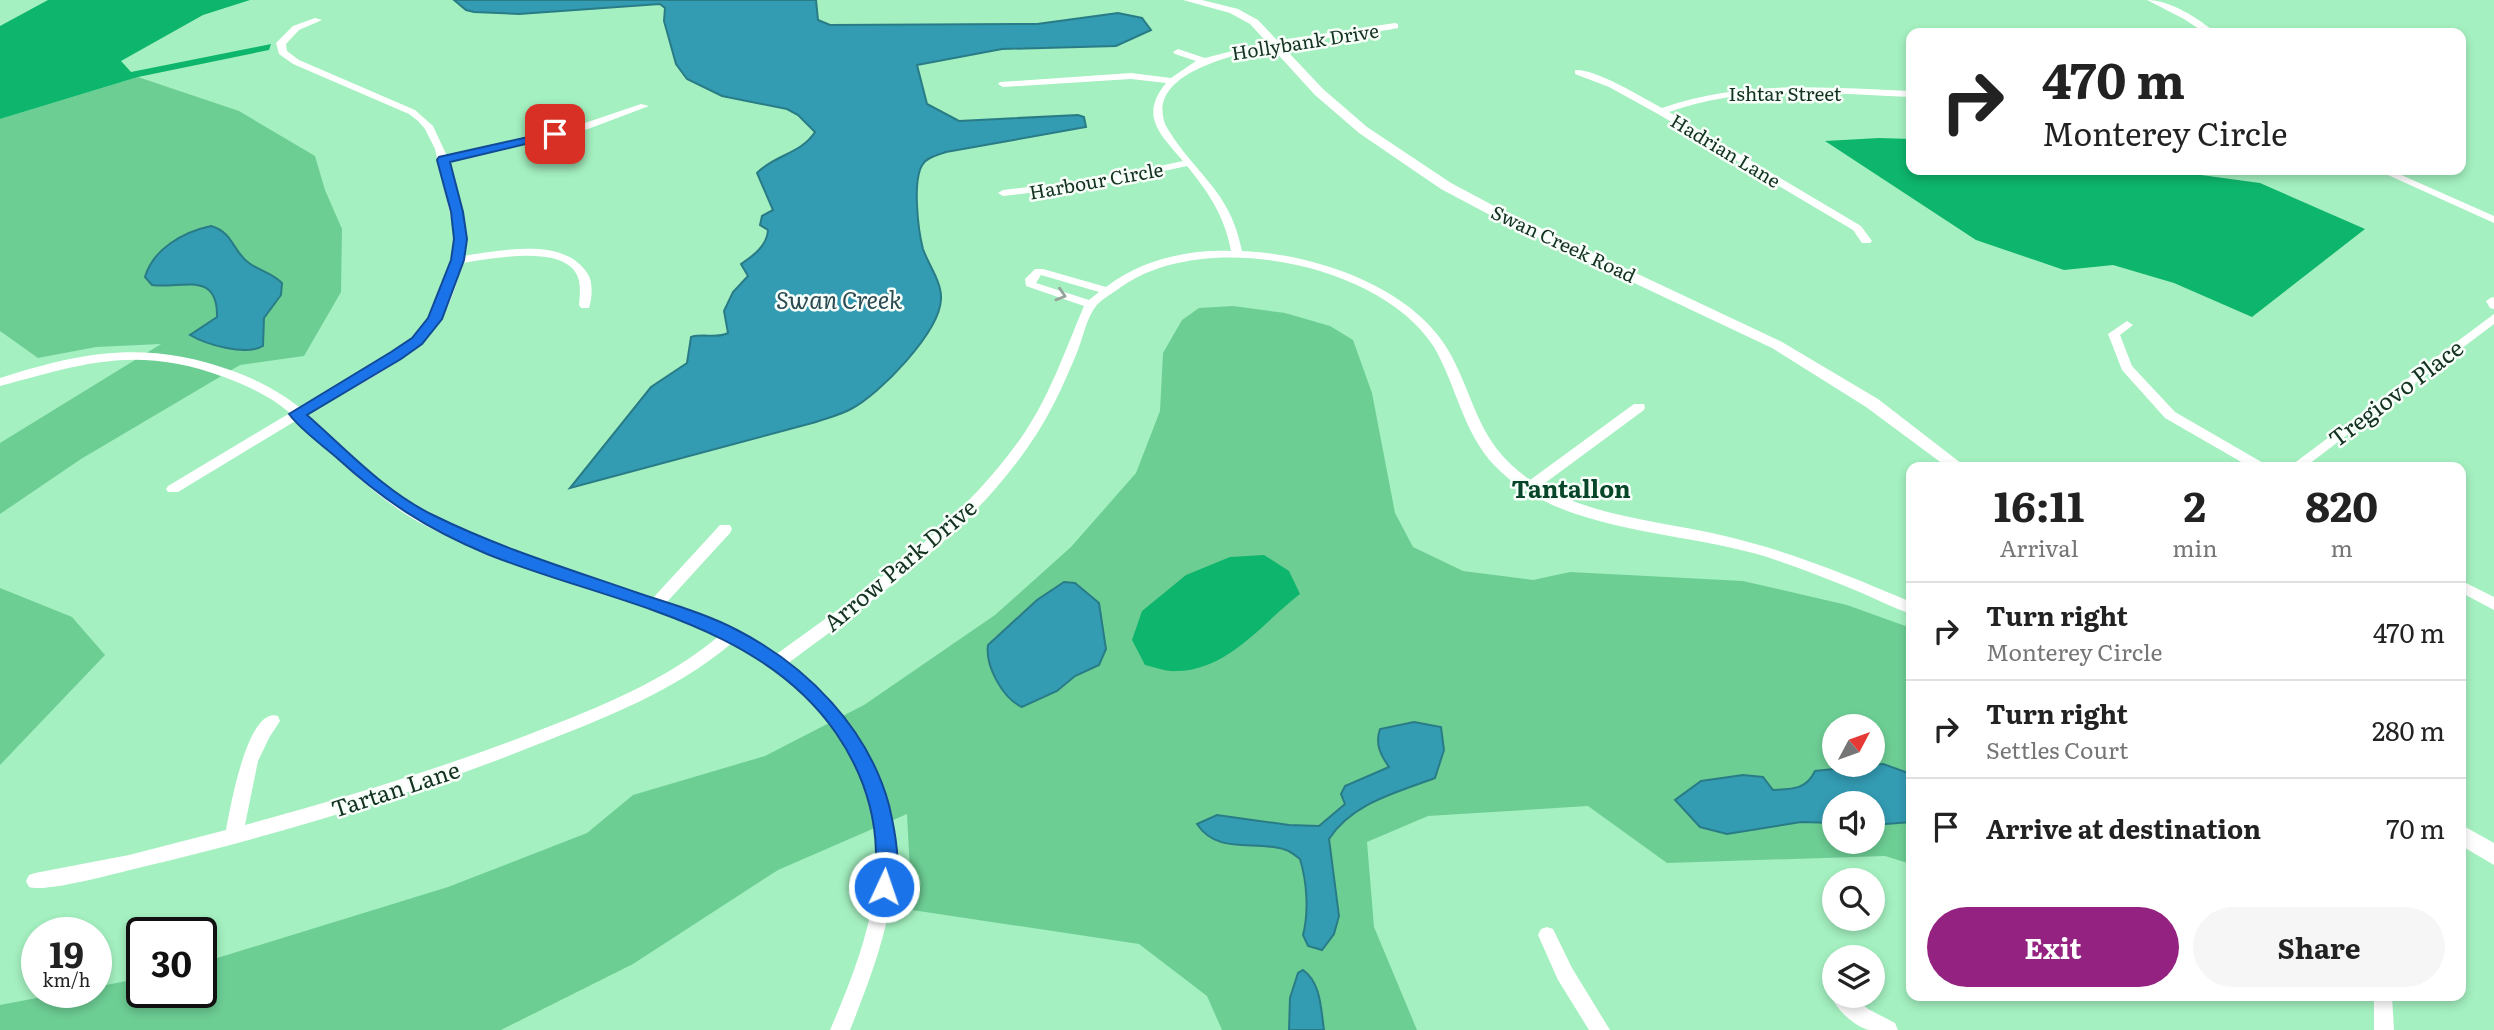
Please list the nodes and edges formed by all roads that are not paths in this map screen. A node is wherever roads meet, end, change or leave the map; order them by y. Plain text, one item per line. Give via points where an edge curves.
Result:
1 (1190, 0) edge
2 (2151, 0) edge
3 (318, 20) dead end
4 (1395, 26) dead end
5 (2204, 28) edge
6 (1276, 44) junction
7 (1178, 52) dead end
8 (1204, 61) junction
9 (1577, 72) dead end
10 (1170, 81) junction
11 (1003, 83) dead end
12 (1906, 94) edge
13 (645, 106) dead end
14 (1661, 112) junction
15 (580, 128) junction
16 (555, 134) junction
17 (443, 160) junction
18 (1189, 163) junction
19 (2393, 175) edge
20 (1003, 193) dead end
21 (2494, 220) edge
22 (1866, 240) dead end
23 (1237, 252) junction
24 (457, 260) junction
25 (1105, 290) junction
26 (1091, 304) junction
27 (585, 305) dead end
28 (2494, 318) edge
29 (2127, 325) dead end
30 (0, 382) edge
31 (1639, 407) dead end
32 (297, 414) junction
33 (1951, 462) edge
34 (2250, 462) edge
35 (2303, 462) edge
36 (1531, 486) junction
37 (173, 489) dead end
38 (725, 528) dead end
39 (2466, 588) edge
40 (2494, 604) edge
41 (655, 605) junction
42 (1906, 606) edge
43 (731, 635) junction
44 (775, 664) junction
45 (272, 720) dead end
46 (234, 836) junction
47 (2466, 838) edge
48 (2494, 855) edge
49 (35, 881) dead end
50 (1548, 935) dead end
51 (2383, 1001) edge
52 (1853, 1008) edge
53 (840, 1030) edge
54 (1600, 1030) edge
55 (1888, 1030) edge
56 (2384, 1030) edge

1 - 6 street, Swan Creek Road via 1242,15
2 - 5 street
3 - 17 street via 288,34 281,46 284,55 417,115 430,129
4 - 6 street, Hollybank Drive
6 - 8 street, Hollybank Drive
6 - 33 street, Swan Creek Road via 1336,107 1414,166 1493,211 1777,345 1872,403
7 - 8 street
8 - 10 street, Hollybank Drive
9 - 14 street, Hadrian Lane
10 - 11 street via 1131,76
10 - 18 street via 1159,99 1157,118
12 - 14 street, Ishtar Street via 1747,90 1713,94
13 - 15 street
14 - 22 street, Hadrian Lane via 1857,228
15 - 16 street
15 - 16 street via 565,115 550,122
16 - 17 street
17 - 24 street via 459,222
18 - 20 street, Harbour Circle
18 - 23 street via 1227,212
19 - 21 street
23 - 25 street, Arrow Park Drive via 1165,261
23 - 36 street, Arrow Park Drive via 1341,274 1402,306 1441,347 1484,447 1511,475
24 - 27 street via 526,253 559,255 584,274
24 - 32 street via 435,319 417,341
25 - 26 street, Arrow Park Drive
25 -> 26 street via 1039,271 1031,279 1030,284 1038,288
26 - 44 street, Arrow Park Drive via 1041,417 988,488 926,547
28 - 35 street, Tregiovo Place
29 - 34 street via 2114,334 2126,367 2170,415
30 - 32 street via 94,357 156,354 200,362 227,373 263,389
31 - 36 street
32 - 37 street
32 - 41 street via 382,489 426,519 493,550
36 - 42 street, Arrow Park Drive via 1586,513 1721,540 1804,564
38 - 41 street
39 - 40 street
41 - 43 street
43 - 44 street
43 - 46 street, Tartan Lane via 661,684 531,741 435,777
44 - 53 street via 799,680 841,725 863,760 884,824 884,887 876,931
45 - 46 street via 250,755
46 - 49 street, Tartan Lane via 88,873
47 - 48 street
50 - 54 street via 1565,974
51 - 56 street
52 - 55 street

